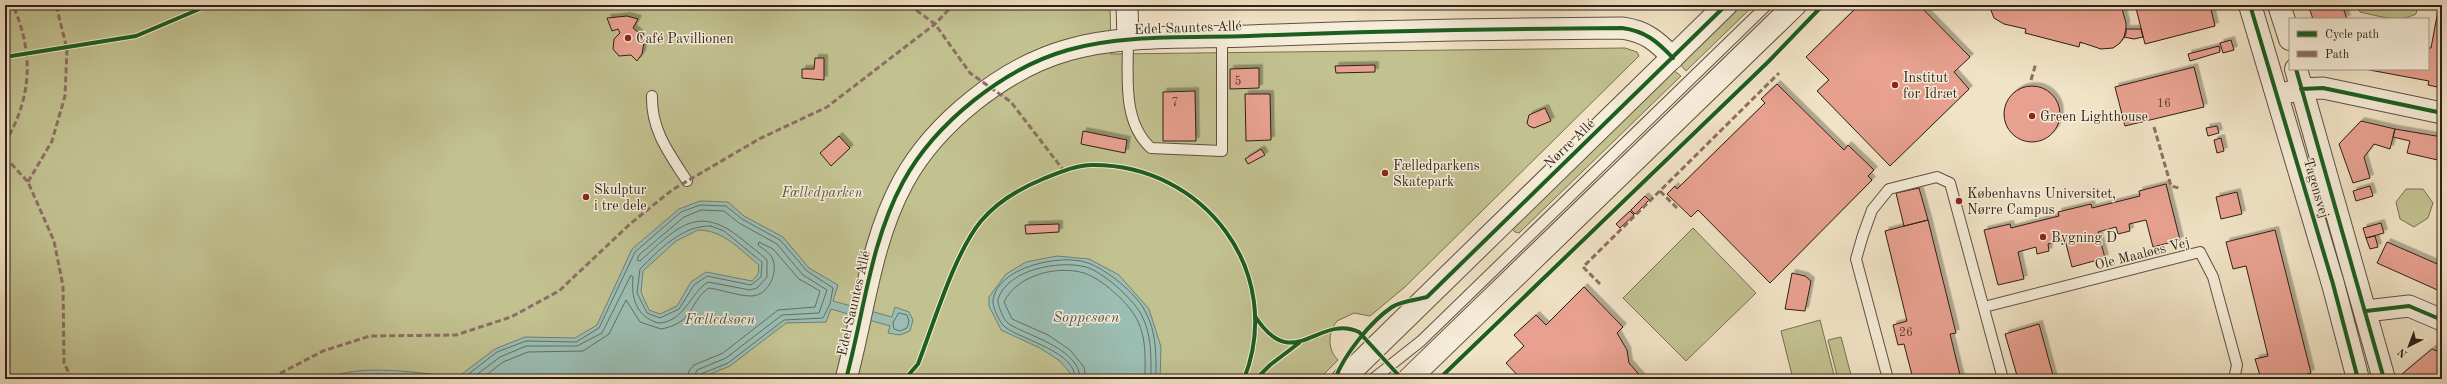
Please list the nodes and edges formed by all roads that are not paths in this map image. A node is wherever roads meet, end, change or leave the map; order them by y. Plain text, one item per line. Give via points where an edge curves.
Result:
1 (1127, 5) edge
2 (1726, 5) edge
3 (1767, 5) edge
4 (1795, 5) edge
5 (2250, 5) edge
6 (2279, 5) edge
7 (1222, 36) junction
8 (2289, 36) edge
9 (1128, 40) junction
10 (1674, 58) junction
11 (2299, 79) edge
12 (2278, 95) junction
13 (652, 96) dead end
14 (2442, 113) edge
15 (687, 181) dead end
16 (1984, 307) junction
17 (2366, 311) junction
18 (2342, 317) junction
19 (2442, 320) edge
20 (848, 373) edge
21 (1343, 379) edge
22 (1373, 379) edge
23 (1409, 379) edge
24 (1888, 379) edge
25 (2003, 379) edge
26 (2234, 379) edge
27 (2358, 379) edge
28 (2384, 379) edge

1 - 9 street
2 - 10 street, Nørre Allé
3 - 22 lane via 1421,341
4 - 23 street
5 - 12 street, Tagensvej
6 - 8 street
7 - 9 street, Edel Sauntes Allé
7 - 9 lane via 1222,151 1152,148 1143,140 1131,118
7 - 10 street, Edel Sauntes Allé via 1622,28 1638,30 1652,36
9 - 20 street, Edel Sauntes Allé via 1069,49 1029,65 990,88 957,115 931,142 904,180 887,217 872,264
10 - 21 street, Nørre Allé
11 - 12 street
11 - 14 street via 2323,88
11 - 17 street, Tagensvej
12 - 18 street, Tagensvej
13 - 15 lane via 651,114 660,138
16 - 24 lane via 1950,183 1937,177 1889,189 1872,210 1856,259
16 - 25 lane
16 - 26 lane, Ole Maaløes Vej via 2200,252 2213,277 2237,365
17 - 18 street
17 - 19 street via 2409,306
17 - 28 street, Tagensvej
18 - 27 street, Tagensvej

